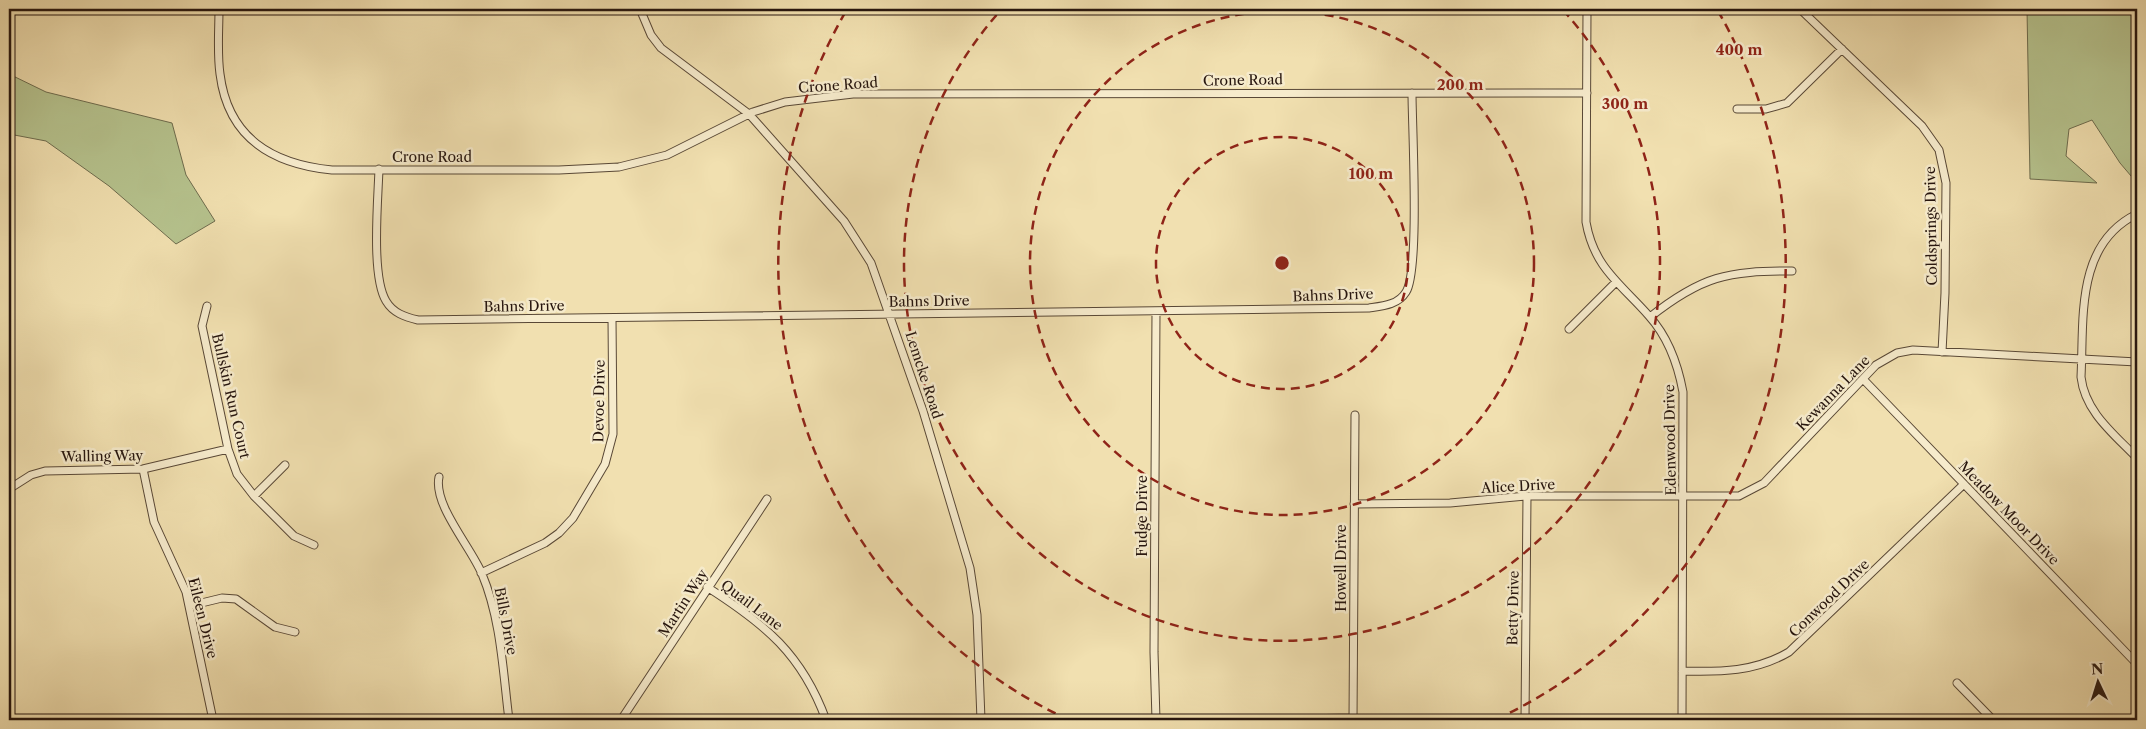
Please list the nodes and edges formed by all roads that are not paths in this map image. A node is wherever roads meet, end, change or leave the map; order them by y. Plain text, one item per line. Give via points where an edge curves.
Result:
1 (219, 9) edge
2 (640, 9) edge
3 (1587, 9) edge
4 (1800, 9) edge
5 (1842, 49) junction
6 (1412, 93) junction
7 (1586, 93) junction
8 (1737, 109) dead end
9 (749, 114) junction
10 (379, 169) junction
11 (2137, 214) edge
12 (1792, 271) dead end
13 (1616, 282) junction
14 (207, 306) dead end
15 (1156, 312) junction
16 (890, 314) junction
17 (1650, 317) junction
18 (612, 318) junction
19 (1568, 329) dead end
20 (1942, 352) junction
21 (2082, 359) junction
22 (2137, 362) edge
23 (1863, 379) junction
24 (1355, 415) dead end
25 (228, 449) junction
26 (2137, 458) edge
27 (285, 465) dead end
28 (143, 469) junction
29 (439, 477) dead end
30 (1964, 484) junction
31 (9, 488) edge
32 (254, 496) junction
33 (1527, 496) junction
34 (1684, 496) junction
35 (767, 500) dead end
36 (1354, 504) junction
37 (314, 545) dead end
38 (481, 573) junction
39 (707, 587) junction
40 (189, 606) junction
41 (295, 632) dead end
42 (2137, 664) edge
43 (1682, 671) junction
44 (1957, 683) dead end
45 (625, 719) edge
46 (1353, 719) edge
47 (213, 720) edge
48 (509, 720) edge
49 (826, 720) edge
50 (982, 720) edge
51 (1156, 720) edge
52 (1173, 720) edge
53 (1244, 720) edge
54 (1525, 720) edge
55 (1682, 720) edge
56 (1993, 720) edge

1 - 10 street, Crone Road via 218,62 224,94 236,121 251,139 277,158 298,165 332,170
2 - 9 street, Lemcke Road via 651,35 661,48
3 - 7 street, Edenwood Drive
4 - 5 street, Coldsprings Drive
5 - 8 street via 1787,103 1766,109
5 - 20 street, Coldsprings Drive via 1922,126 1942,158 1946,183
6 - 7 street, Crone Road
6 - 9 street, Crone Road via 853,94 785,102
6 - 15 street, Bahns Drive via 1414,254 1411,281 1400,299 1369,308
7 - 13 street, Edenwood Drive via 1586,222 1597,259
9 - 10 street, Crone Road via 667,155 619,167
9 - 16 street, Lemcke Road via 817,189 858,241 871,263
10 - 18 street, Bahns Drive via 379,275 384,298 398,314 425,320
11 - 21 street via 2120,225 2097,250 2087,279
12 - 17 street via 1722,276 1688,289
13 - 17 street, Edenwood Drive
13 - 19 street
14 - 25 street, Bullskin Run Court via 202,326
15 - 16 street, Bahns Drive
15 - 51 street, Fudge Drive
16 - 18 street, Bahns Drive
16 - 50 street, Lemcke Road via 947,485 970,568 977,615
17 - 34 street, Edenwood Drive via 1666,341 1681,378
18 - 38 street, Devoe Drive via 613,434 605,464 559,533 545,543
20 - 21 street, Kewanna Lane
20 - 23 street, Kewanna Lane via 1913,350 1896,353 1880,362
21 - 22 street, Kewanna Lane
21 - 26 street via 2082,388 2089,406
23 - 30 street, Meadow Moor Drive
23 - 34 street, Kewanna Lane via 1757,488 1733,496
24 - 36 street, Howell Drive
25 - 28 street, Walling Way
25 - 32 street, Bullskin Run Court via 237,474
27 - 32 street
28 - 31 street, Walling Way via 53,469 31,475
28 - 40 street, Eileen Drive via 154,522 184,585
29 - 38 street, Bills Drive via 439,497
30 - 42 street, Meadow Moor Drive
30 - 43 street, Conwood Drive via 1789,652 1744,670
32 - 37 street, Bullskin Run Court via 294,536
33 - 34 street, Alice Drive
33 - 36 street, Alice Drive via 1450,503
33 - 54 street, Betty Drive
34 - 43 street, Edenwood Drive
35 - 39 street, Martin Way
36 - 46 street, Howell Drive
38 - 48 street, Bills Drive via 496,621
39 - 45 street, Martin Way
39 - 49 street, Quail Lane via 759,622 779,640 804,671
40 - 41 street via 222,598 236,599 274,627
40 - 47 street, Eileen Drive
43 - 55 street, Edenwood Drive
44 - 56 street
46 - 53 street
51 - 52 street

